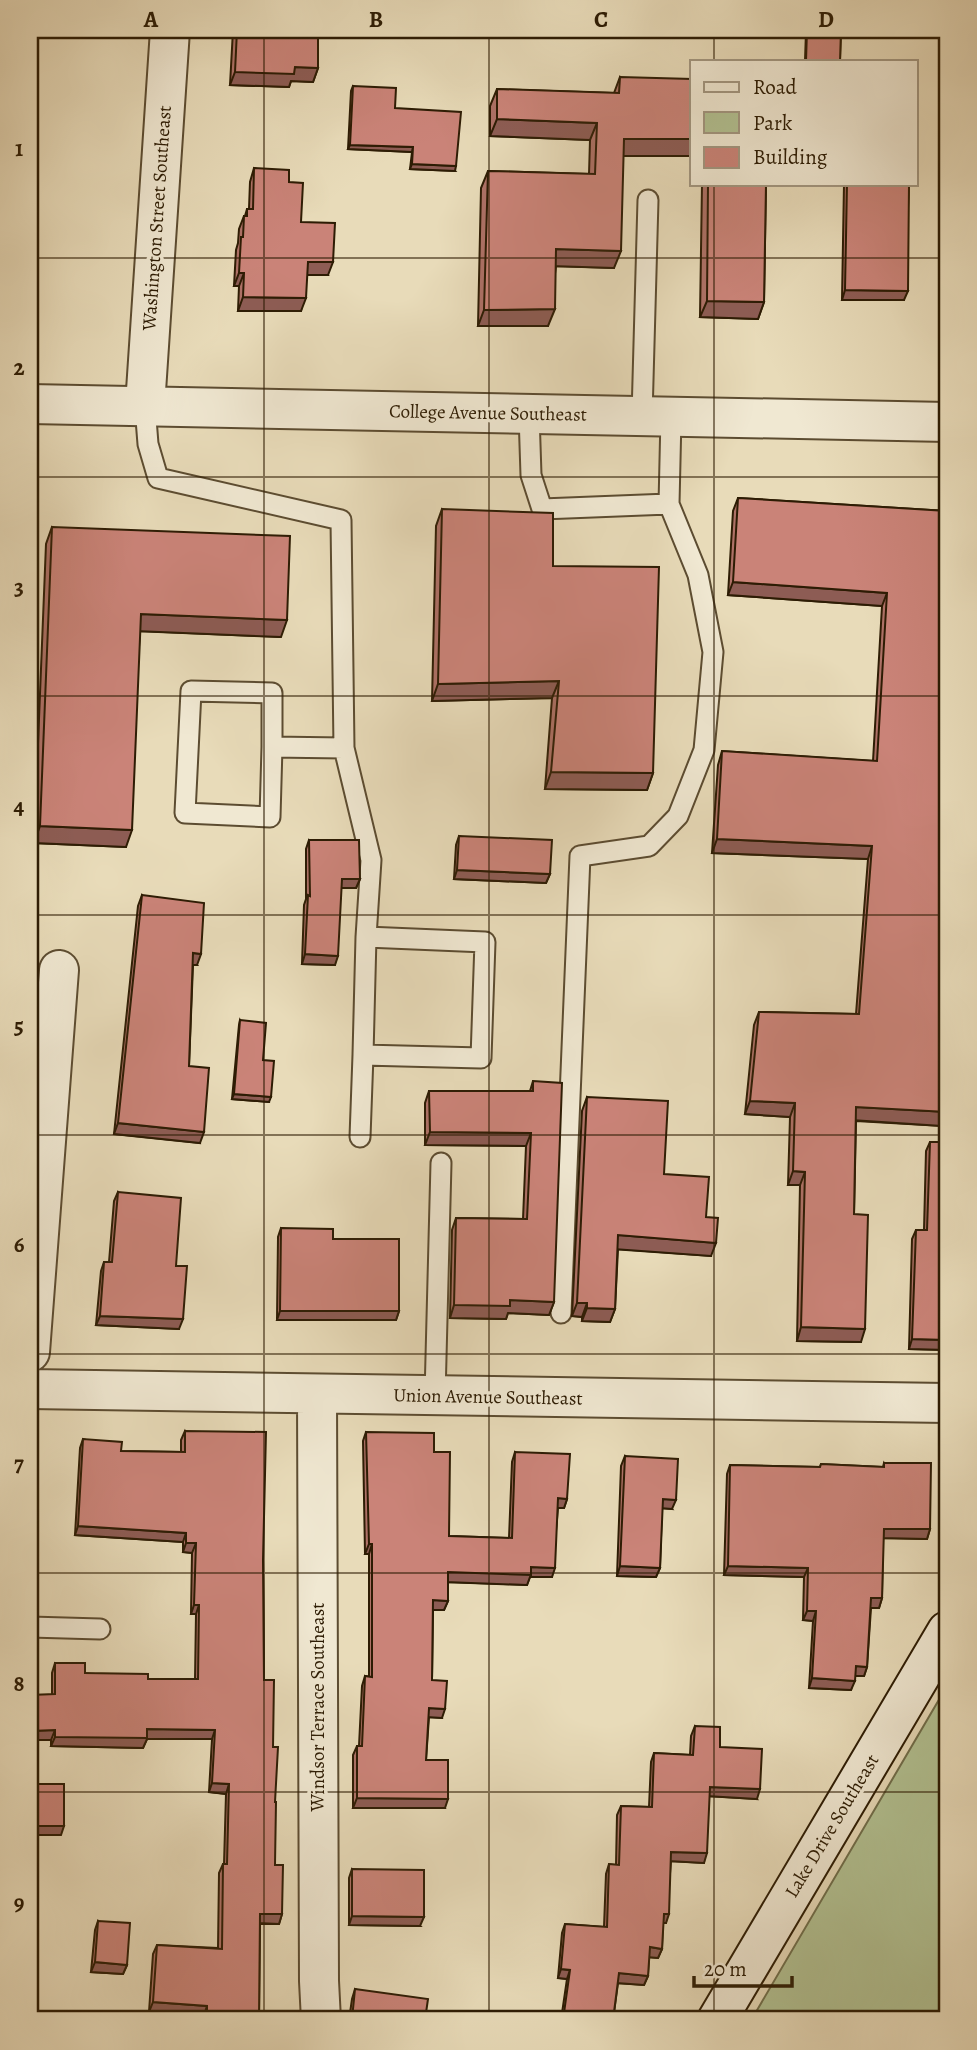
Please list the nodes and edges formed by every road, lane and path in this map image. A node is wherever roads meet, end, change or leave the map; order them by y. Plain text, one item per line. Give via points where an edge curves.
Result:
1 (170, 30) edge
2 (648, 200) dead end
3 (30, 404) edge
4 (145, 406) junction
5 (529, 414) junction
6 (656, 417) junction
7 (947, 422) edge
8 (669, 505) junction
9 (272, 747) junction
10 (344, 748) junction
11 (366, 937) junction
12 (59, 970) dead end
13 (363, 1055) junction
14 (360, 1137) dead end
15 (441, 1163) dead end
16 (561, 1313) dead end
17 (30, 1352) edge
18 (30, 1390) edge
19 (317, 1395) junction
20 (435, 1396) junction
21 (947, 1403) edge
22 (30, 1627) edge
23 (100, 1629) dead end
24 (947, 1631) edge
25 (321, 2020) edge
26 (717, 2020) edge

1 - 4 street, Washington Street Southeast
2 - 6 lane
3 - 4 street, College Avenue Southeast
4 - 5 street, College Avenue Southeast
4 - 10 lane via 148,444 158,478 341,520
5 - 6 street, College Avenue Southeast
5 - 8 lane via 531,475 542,509
6 - 7 street, College Avenue Southeast
6 - 8 lane
8 - 16 lane via 698,575 713,652 704,750 678,816 649,846 580,856
9 - 9 lane via 272,693 191,691 185,813 270,817
9 - 10 lane
10 - 11 lane via 372,860
11 - 13 lane
11 - 13 lane via 485,943 481,1058
12 - 17 street
13 - 14 lane
15 - 20 lane
18 - 19 street, Union Avenue Southeast
19 - 20 street, Union Avenue Southeast
19 - 25 street, Windsor Terrace Southeast
20 - 21 street, Union Avenue Southeast
22 - 23 lane
24 - 26 street, Lake Drive Southeast

